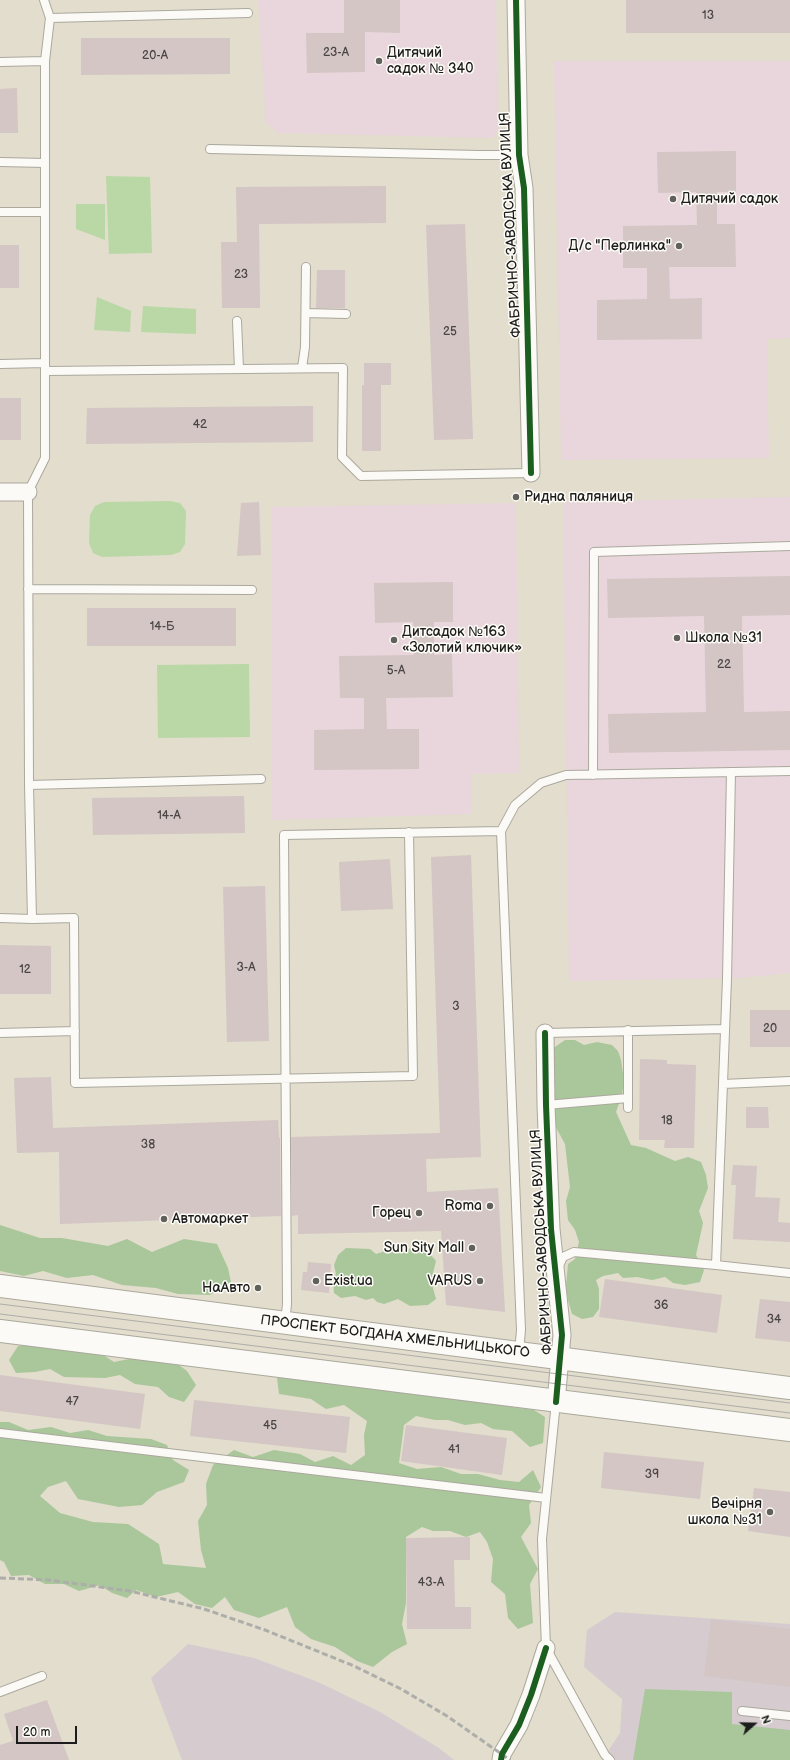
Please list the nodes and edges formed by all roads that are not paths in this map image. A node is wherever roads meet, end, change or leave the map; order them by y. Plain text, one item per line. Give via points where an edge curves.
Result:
1 (44, 0) edge
2 (516, 0) edge
3 (248, 13) dead end
4 (50, 18) junction
5 (45, 61) junction
6 (0, 62) edge
7 (210, 149) dead end
8 (519, 154) junction
9 (0, 162) edge
10 (45, 163) junction
11 (0, 212) edge
12 (44, 212) junction
13 (306, 267) dead end
14 (306, 313) junction
15 (346, 314) dead end
16 (238, 321) dead end
17 (0, 364) edge
18 (45, 367) junction
19 (302, 368) junction
20 (239, 370) junction
21 (531, 473) joint
22 (0, 492) edge
23 (28, 492) junction
24 (790, 546) edge
25 (28, 589) junction
26 (252, 590) dead end
27 (790, 770) edge
28 (731, 772) junction
29 (593, 775) junction
30 (261, 779) dead end
31 (29, 785) junction
32 (500, 831) junction
33 (409, 832) junction
34 (0, 918) edge
35 (32, 919) junction
36 (725, 1029) junction
37 (628, 1030) junction
38 (75, 1031) junction
39 (0, 1032) edge
40 (545, 1033) joint
41 (286, 1078) junction
42 (790, 1081) edge
43 (723, 1084) junction
44 (628, 1098) junction
45 (546, 1105) junction
46 (628, 1108) dead end
47 (716, 1265) junction
48 (557, 1270) junction
49 (790, 1274) edge
50 (0, 1286) edge
51 (285, 1323) junction
52 (0, 1331) edge
53 (519, 1352) junction
54 (561, 1358) junction
55 (790, 1388) edge
56 (556, 1402) junction
57 (790, 1430) edge
58 (0, 1433) edge
59 (546, 1498) junction
60 (546, 1648) junction
61 (42, 1676) dead end
62 (0, 1692) edge
63 (742, 1711) dead end
64 (790, 1716) edge
65 (501, 1760) edge
66 (610, 1760) edge

1 - 4 lane
2 - 8 street, ФАБРИЧНО-ЗАВОДСЬКА ВУЛИЦЯ
3 - 4 lane
4 - 5 lane
5 - 6 lane
5 - 10 lane
7 - 8 lane
8 - 21 street, ФАБРИЧНО-ЗАВОДСЬКА ВУЛИЦЯ via 524,188
9 - 10 lane
10 - 12 lane
11 - 12 lane
12 - 18 lane
13 - 14 lane
14 - 15 lane
14 - 19 lane
16 - 20 lane
17 - 18 lane
18 - 20 lane
18 - 23 lane via 45,458
19 - 20 lane
19 - 21 lane via 343,368 342,457 361,476
22 - 23 street
23 - 25 lane
24 - 29 lane via 594,552
25 - 26 lane
25 - 31 lane
27 - 28 lane
28 - 29 lane
28 - 36 lane
29 - 32 lane via 566,775 541,783 515,805
30 - 31 lane
31 - 35 lane
32 - 33 lane
32 - 53 lane via 521,1330
33 - 41 lane via 284,836
33 - 41 lane via 413,1076
34 - 35 lane
35 - 38 lane via 74,918
36 - 37 lane
36 - 43 lane
37 - 40 lane
37 - 44 lane
38 - 39 lane
38 - 41 lane via 75,1083
40 - 45 street, ФАБРИЧНО-ЗАВОДСЬКА ВУЛИЦЯ
41 - 51 lane
42 - 43 lane
43 - 47 lane
44 - 45 lane
44 - 46 lane
45 - 48 street, ФАБРИЧНО-ЗАВОДСЬКА ВУЛИЦЯ via 552,1229
47 - 48 lane via 574,1252 563,1257
47 - 49 lane
48 - 54 street, ФАБРИЧНО-ЗАВОДСЬКА ВУЛИЦЯ via 562,1335
50 - 51 main road, ПРОСПЕКТ БОГДАНА ХМЕЛЬНИЦЬКОГО
51 - 53 main road, ПРОСПЕКТ БОГДАНА ХМЕЛЬНИЦЬКОГО
52 - 56 main road
53 - 54 main road, ПРОСПЕКТ БОГДАНА ХМЕЛЬНИЦЬКОГО
54 - 55 main road, ПРОСПЕКТ БОГДАНА ХМЕЛЬНИЦЬКОГО
54 - 56 street, ФАБРИЧНО-ЗАВОДСЬКА ВУЛИЦЯ
56 - 57 main road
56 - 59 lane
58 - 59 lane
59 - 60 lane via 542,1539
60 - 65 street via 519,1725
60 - 66 lane
61 - 62 lane
63 - 64 lane

